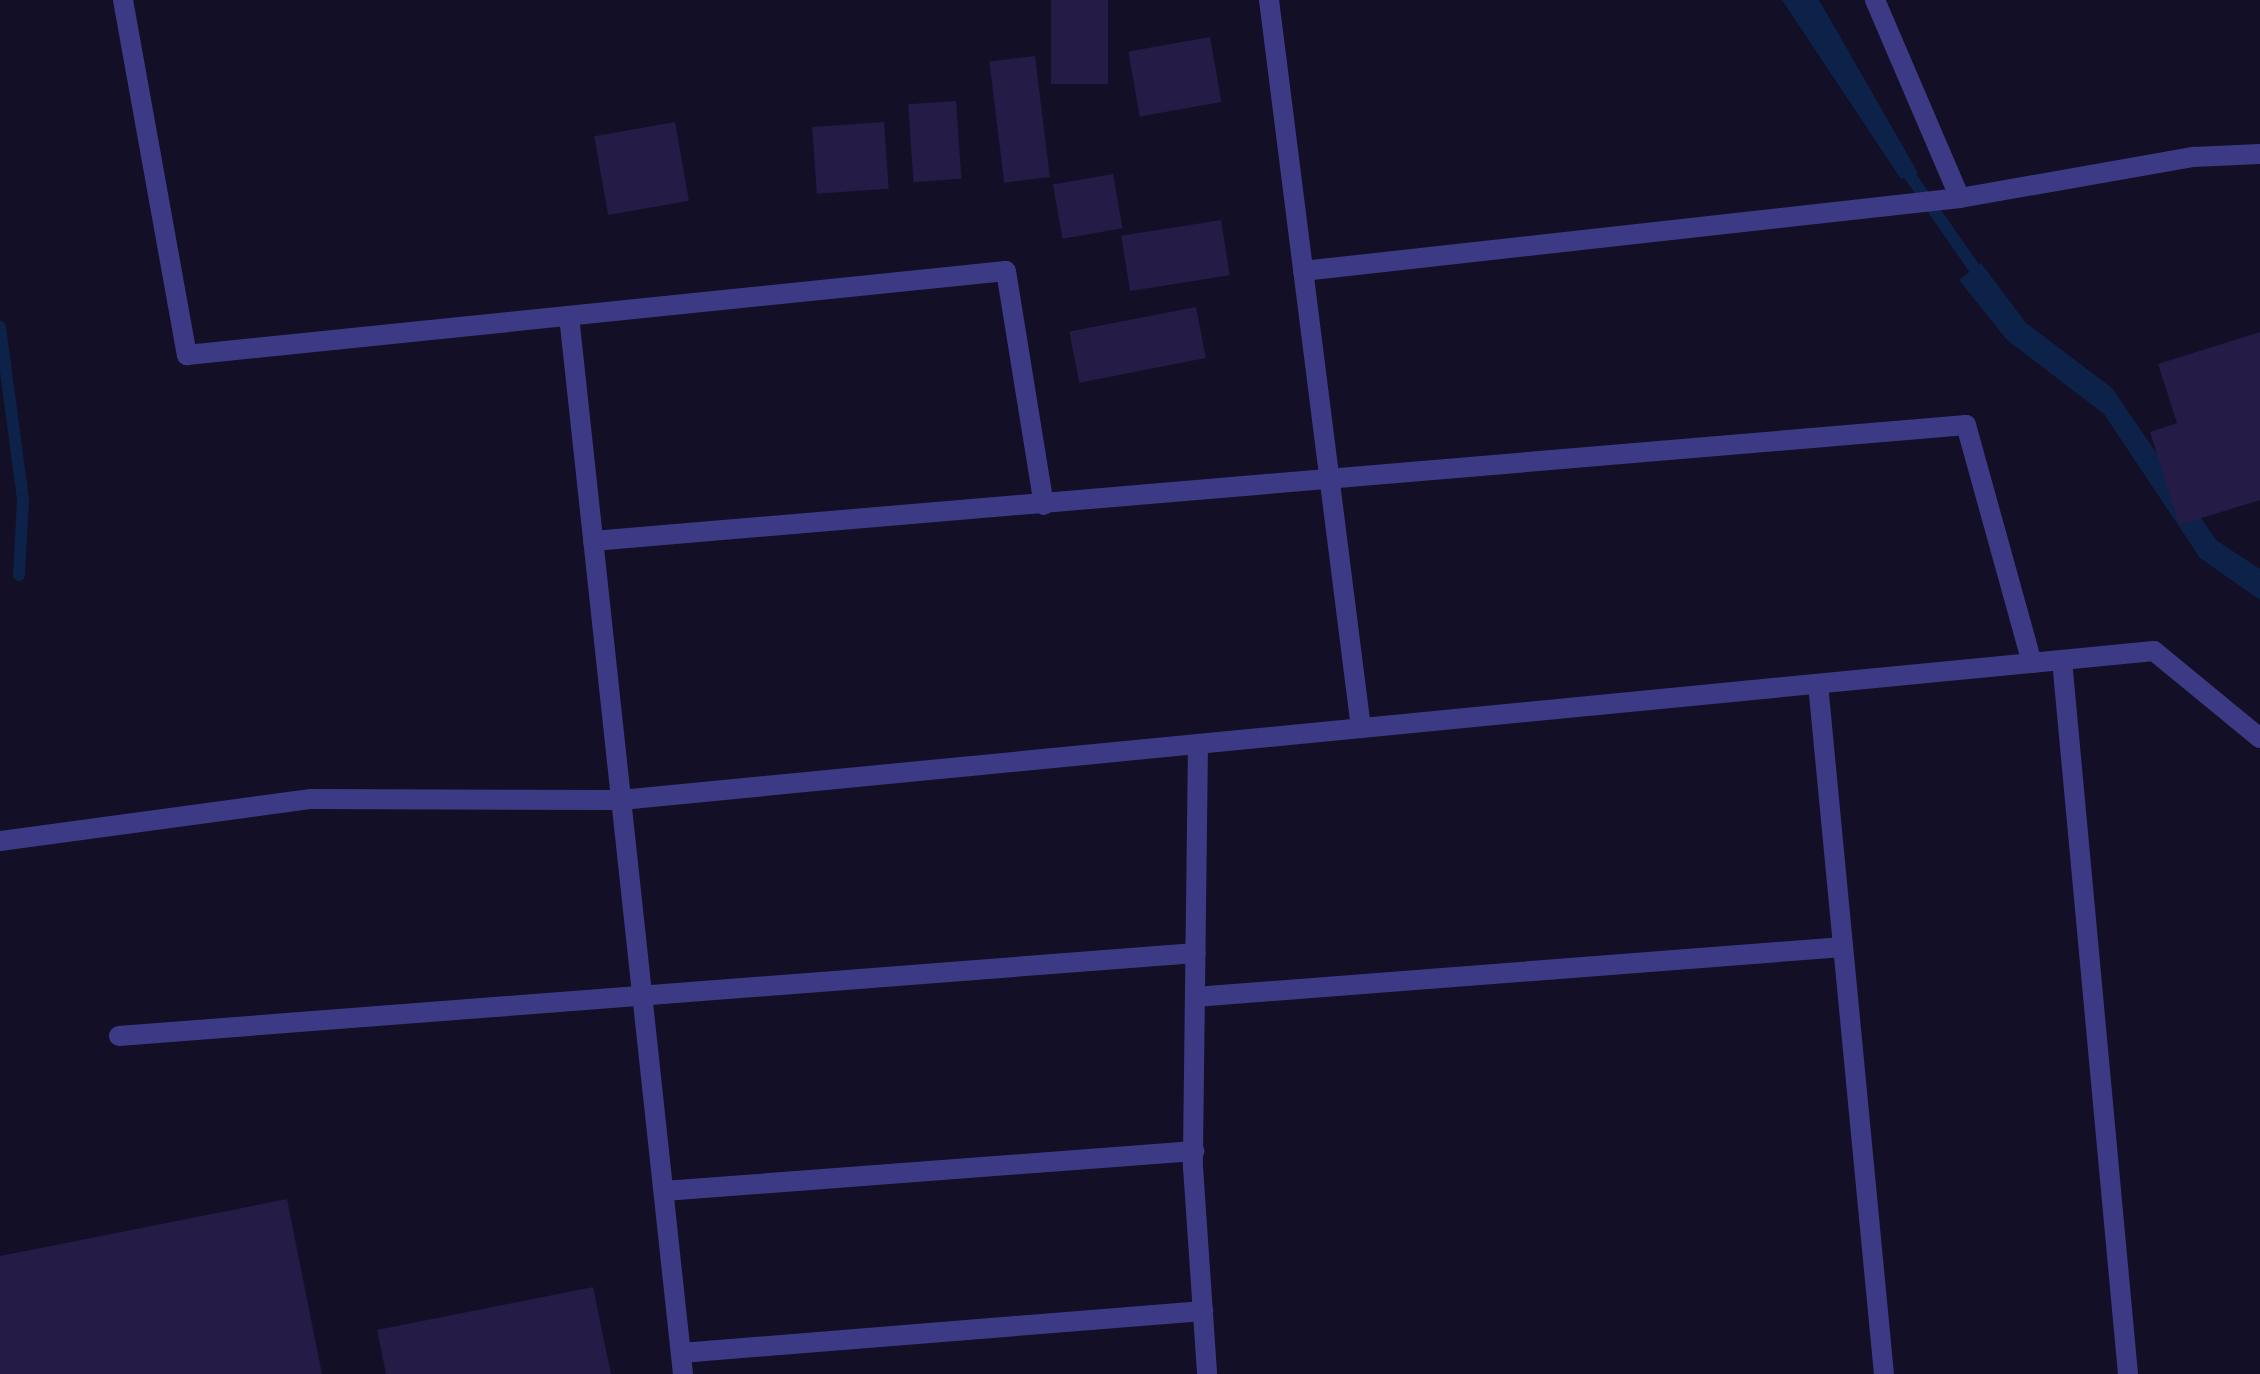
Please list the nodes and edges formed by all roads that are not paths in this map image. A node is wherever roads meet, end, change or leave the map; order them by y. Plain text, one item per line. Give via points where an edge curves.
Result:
1 (123, 0) edge
2 (1269, 0) edge
3 (1875, 0) edge
4 (2260, 154) edge
5 (1960, 198) junction
6 (1303, 271) junction
7 (569, 316) junction
8 (1330, 481) junction
9 (1044, 505) junction
10 (593, 541) junction
11 (2062, 660) junction
12 (2032, 663) junction
13 (1818, 684) junction
14 (1361, 728) junction
15 (2260, 738) edge
16 (1198, 744) junction
17 (621, 800) junction
18 (0, 841) edge
19 (1843, 947) junction
20 (1196, 953) junction
21 (642, 995) junction
22 (1195, 997) junction
23 (119, 1036) dead end
24 (1194, 1151) junction
25 (664, 1191) junction
26 (1203, 1311) junction
27 (681, 1353) junction
28 (683, 1374) edge
29 (1207, 1374) edge
30 (1884, 1374) edge
31 (2128, 1374) edge

1 - 7 street via 187,355
2 - 6 street
3 - 5 street
4 - 5 street via 2193,157
5 - 6 street
6 - 8 street
7 - 9 street via 1006,271
7 - 10 street
8 - 9 street
8 - 12 street via 1966,425
8 - 14 street
9 - 10 street
10 - 17 street
11 - 12 street
11 - 15 street via 2154,651
11 - 31 street
12 - 13 street
13 - 14 street
13 - 19 street
14 - 16 street
16 - 17 street
16 - 20 street
17 - 18 street via 311,799
17 - 21 street
19 - 22 street
19 - 30 street
20 - 21 street
20 - 22 street
21 - 23 street
21 - 25 street
22 - 24 street
24 - 25 street
24 - 26 street
25 - 27 street
26 - 27 street
26 - 29 street
27 - 28 street

